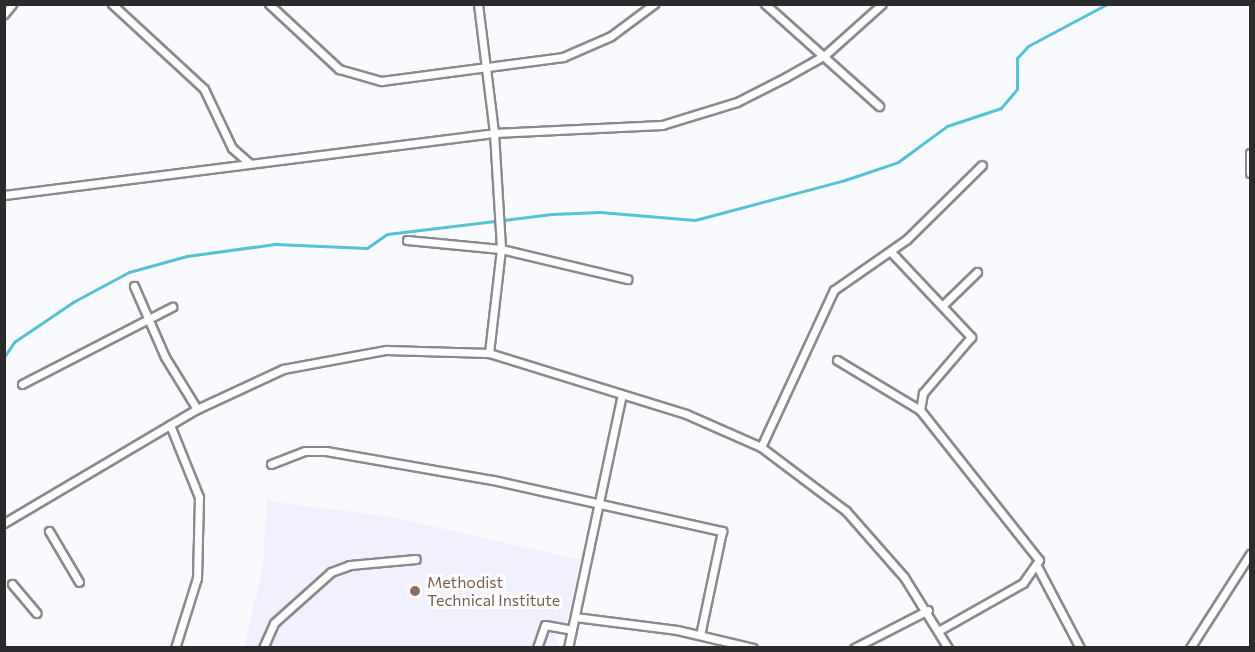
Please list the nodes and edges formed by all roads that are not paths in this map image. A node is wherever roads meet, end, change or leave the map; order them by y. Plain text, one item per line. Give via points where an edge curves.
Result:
1 (12, 4) edge
2 (112, 4) edge
3 (269, 4) edge
4 (478, 4) edge
5 (654, 4) edge
6 (765, 4) edge
7 (882, 4) edge
8 (4, 14) edge
9 (825, 55) junction
10 (487, 70) junction
11 (879, 106) dead end
12 (494, 133) junction
13 (1251, 153) edge
14 (249, 164) junction
15 (982, 165) dead end
16 (1251, 173) edge
17 (4, 195) edge
18 (406, 240) dead end
19 (501, 249) junction
20 (891, 252) junction
21 (977, 272) dead end
22 (627, 279) dead end
23 (135, 286) dead end
24 (944, 304) junction
25 (172, 307) dead end
26 (146, 318) junction
27 (489, 353) junction
28 (837, 360) dead end
29 (22, 384) dead end
30 (622, 395) junction
31 (197, 410) junction
32 (920, 410) junction
33 (170, 424) junction
34 (761, 447) junction
35 (271, 464) dead end
36 (599, 505) junction
37 (4, 523) edge
38 (49, 531) dead end
39 (1251, 554) edge
40 (416, 559) dead end
41 (1038, 568) junction
42 (79, 582) dead end
43 (12, 584) dead end
44 (928, 610) junction
45 (36, 614) dead end
46 (575, 617) junction
47 (572, 630) junction
48 (940, 630) junction
49 (700, 635) junction
50 (175, 648) edge
51 (263, 648) edge
52 (537, 648) edge
53 (568, 648) edge
54 (753, 648) edge
55 (854, 648) edge
56 (948, 648) edge
57 (1080, 648) edge
58 (1190, 648) edge

1 - 8 street
2 - 14 street via 204,89 232,148
3 - 10 street via 339,69 366,80
4 - 10 street
5 - 10 street via 585,50
6 - 9 street
7 - 9 street
9 - 11 street
9 - 12 street via 737,102 662,125
10 - 12 street
12 - 14 street
12 - 19 street
13 - 16 street
14 - 17 street
15 - 20 street
18 - 19 street
19 - 22 street
19 - 27 street
20 - 24 street
20 - 34 street via 834,290
21 - 24 street
23 - 26 street
24 - 32 street via 971,341 923,393
25 - 26 street
26 - 29 street
26 - 31 street
27 - 30 street
27 - 31 street via 386,350 301,365
28 - 32 street
30 - 34 street via 708,421
30 - 36 street
31 - 33 street
32 - 41 street via 1033,547
33 - 37 street
33 - 50 street via 199,497 197,578
34 - 44 street via 846,511
35 - 36 street via 305,451 326,451
36 - 46 street
36 - 49 street via 723,532
38 - 42 street
39 - 58 street
40 - 51 street via 350,565 331,572 274,623
41 - 48 street via 1023,583
41 - 57 street
43 - 45 street
44 - 48 street
44 - 55 street
46 - 47 street
46 - 49 street
47 - 52 street via 545,625
47 - 53 street
48 - 56 street
49 - 54 street

